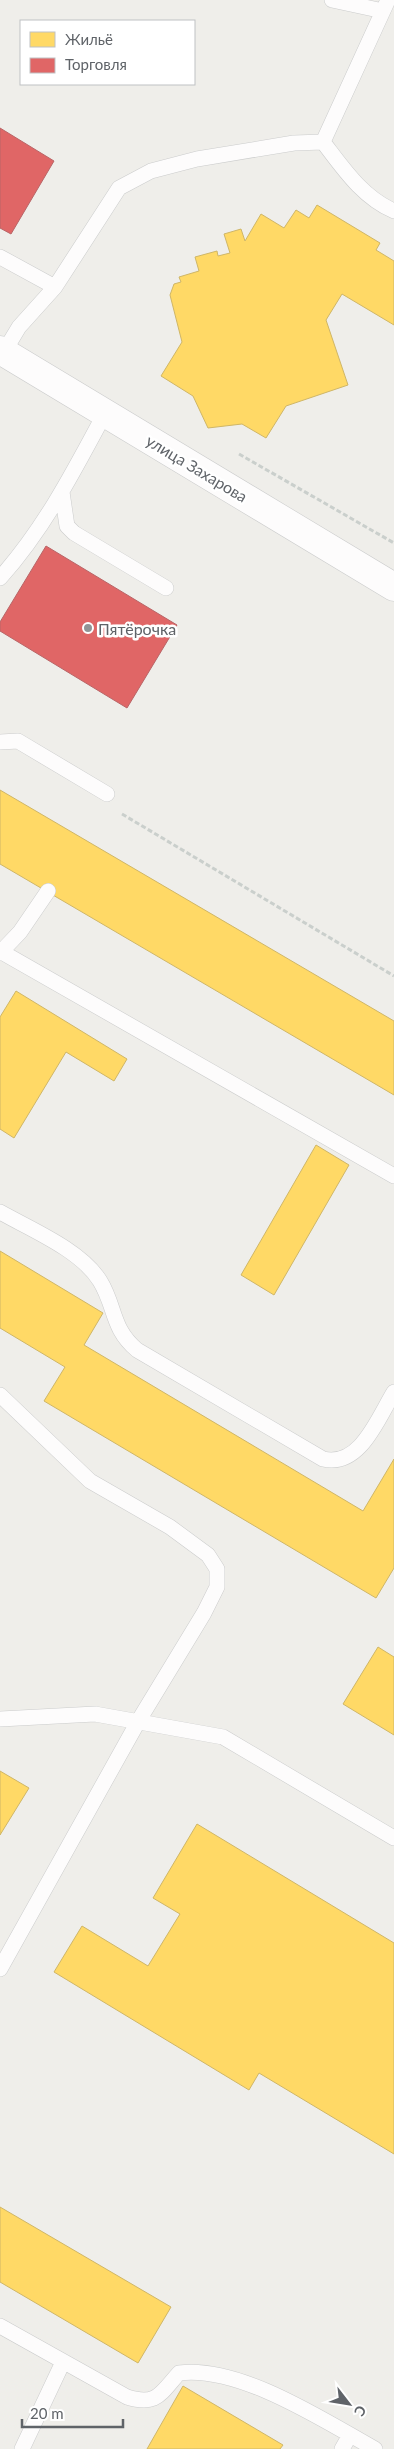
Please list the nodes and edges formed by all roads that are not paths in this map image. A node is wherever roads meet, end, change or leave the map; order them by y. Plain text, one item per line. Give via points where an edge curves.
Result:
1 (332, 0) edge
2 (385, 5) edge
3 (322, 142) junction
4 (394, 211) edge
5 (0, 257) edge
6 (54, 287) junction
7 (2, 351) edge
8 (105, 413) junction
9 (62, 492) junction
10 (0, 578) edge
11 (394, 586) edge
12 (166, 588) dead end
13 (0, 742) edge
14 (107, 794) dead end
15 (48, 891) dead end
16 (0, 952) edge
17 (394, 1176) edge
18 (0, 1212) edge
19 (394, 1392) edge
20 (0, 1395) edge
21 (0, 1719) edge
22 (139, 1720) junction
23 (394, 1838) edge
24 (0, 1969) edge
25 (0, 2326) edge
26 (62, 2362) junction
27 (350, 2435) junction
28 (22, 2449) edge
29 (342, 2449) edge
30 (375, 2449) edge

1 - 2 lane
2 - 3 lane
3 - 4 lane via 353,181 374,200
3 - 6 lane via 294,143 197,158 151,170 119,188
5 - 6 lane
6 - 7 lane
7 - 8 street, улица Захарова
8 - 9 lane
8 - 11 street, улица Захарова
9 - 10 lane via 33,538
9 - 12 lane via 67,526 74,533
13 - 14 lane via 18,741
15 - 16 lane via 20,932
16 - 17 lane
18 - 19 lane via 80,1259 100,1280 125,1340 138,1350 323,1458 339,1460 352,1454 364,1441
20 - 22 lane via 90,1481 170,1527 208,1555 217,1569 213,1598
21 - 22 lane via 95,1714
22 - 23 lane via 223,1737
22 - 24 lane
25 - 26 lane
26 - 27 lane via 127,2397 143,2401 156,2399 179,2374 210,2373 277,2397
26 - 28 lane
27 - 29 lane
27 - 30 lane

